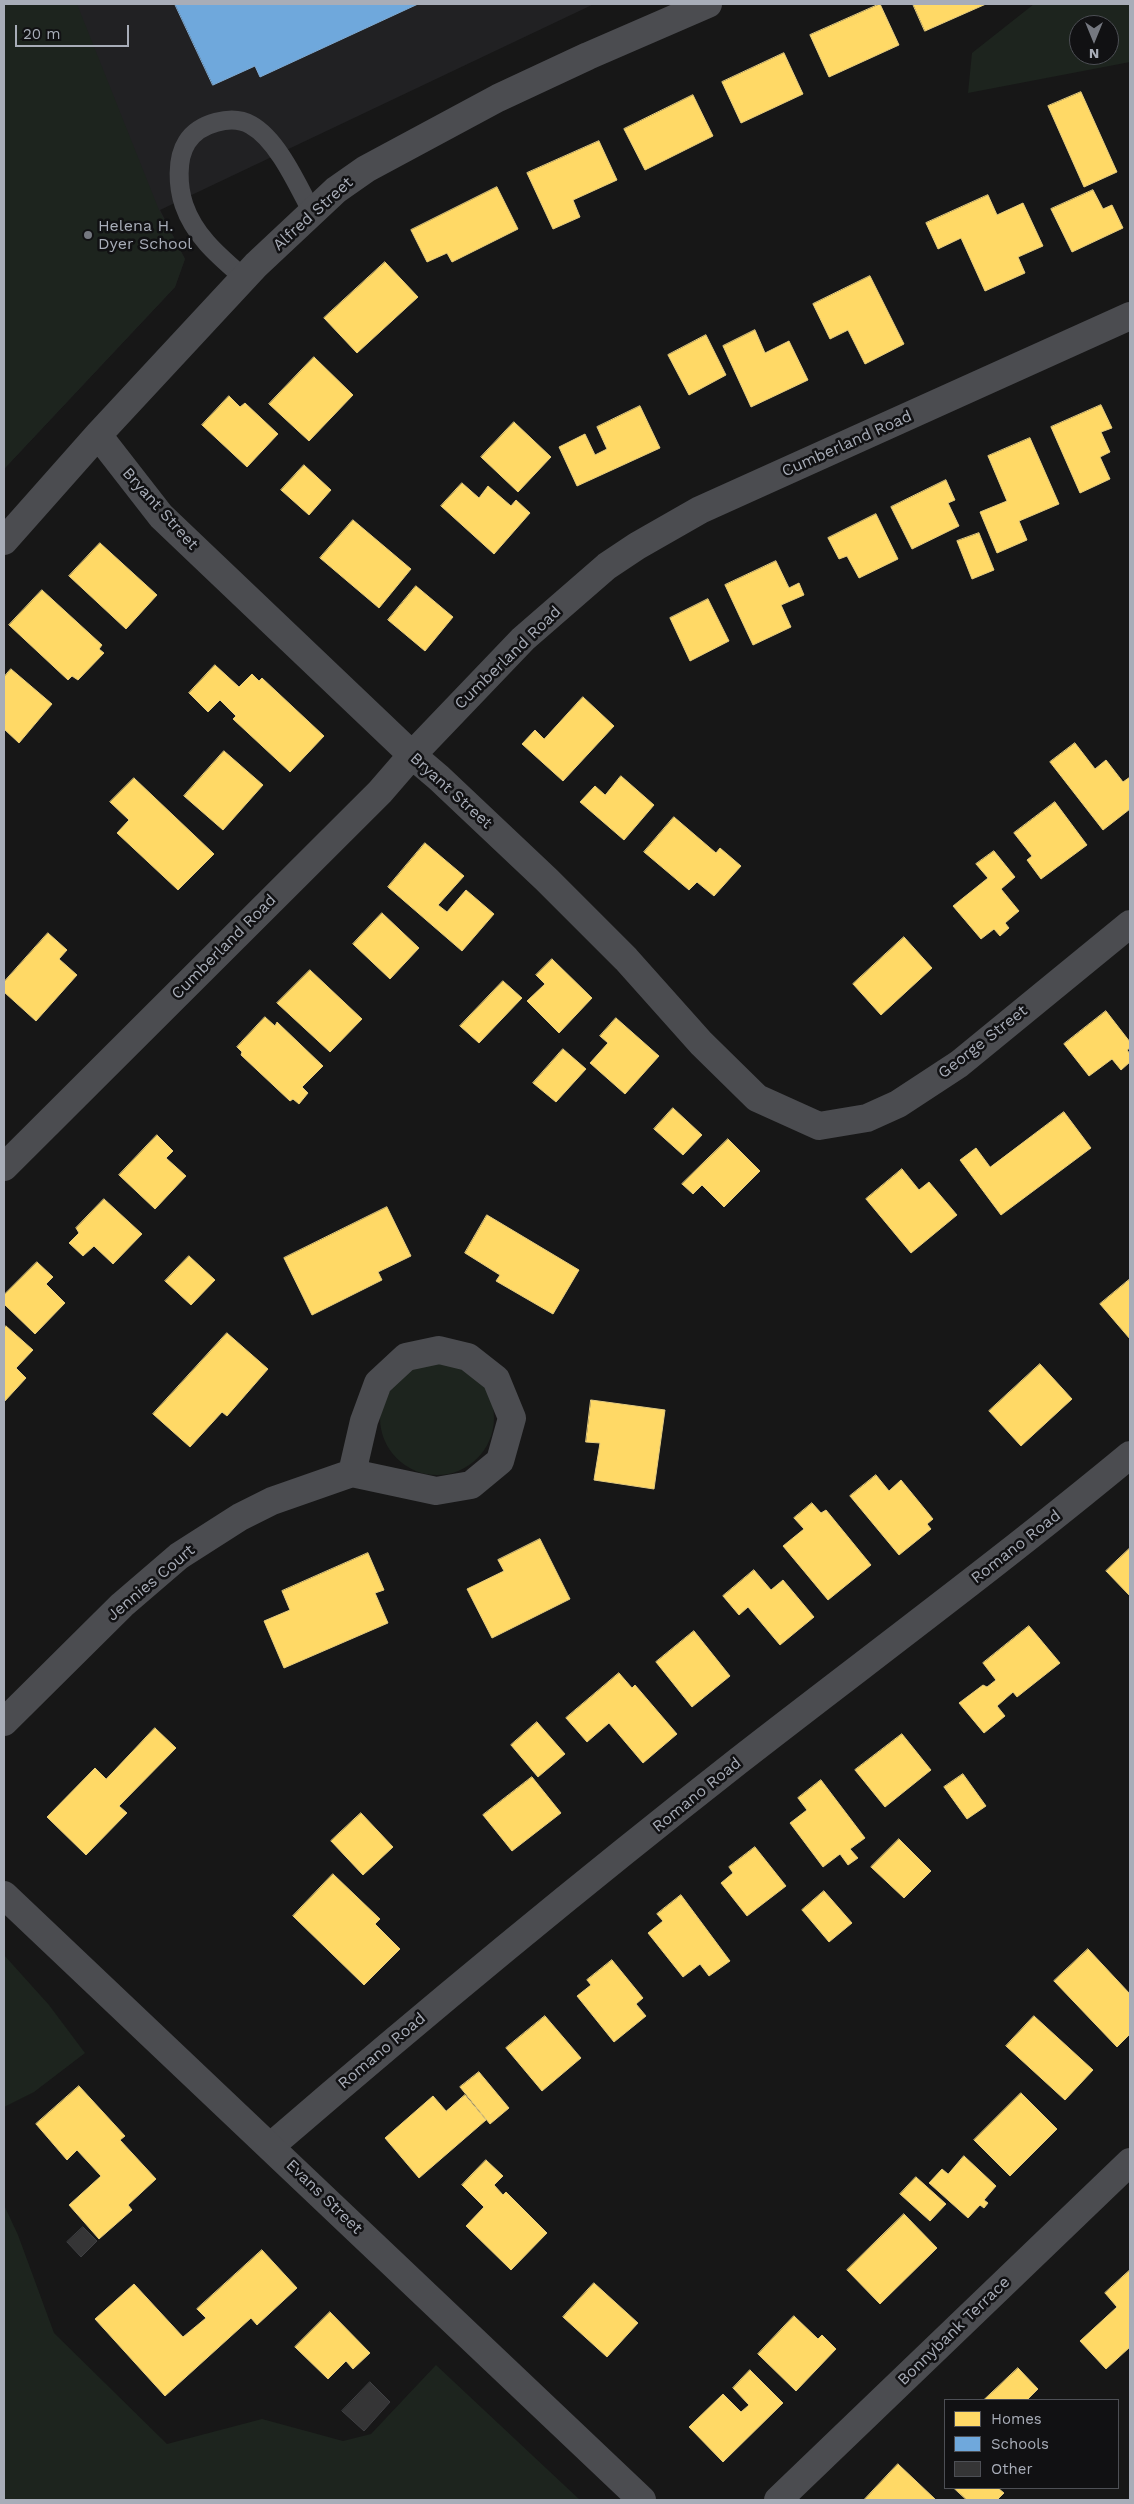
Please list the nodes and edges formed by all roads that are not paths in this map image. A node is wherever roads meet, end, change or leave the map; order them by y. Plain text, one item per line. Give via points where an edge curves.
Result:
1 (708, 4) edge
2 (312, 212) junction
3 (244, 278) junction
4 (1130, 316) edge
5 (98, 435) junction
6 (4, 541) edge
7 (412, 755) junction
8 (1130, 924) edge
9 (819, 1126) joint
10 (4, 1167) edge
11 (1130, 1455) edge
12 (352, 1473) junction
13 (4, 1722) edge
14 (4, 1895) edge
15 (270, 2146) junction
16 (1130, 2162) edge
17 (642, 2500) edge
18 (778, 2500) edge

1 - 2 street, Alfred Street via 482,106 366,169
2 - 3 street, Alfred Street
2 - 3 lane via 278,153 252,126 239,120 223,120 206,126 187,142 179,169 185,207 207,244
3 - 5 street, Alfred Street
4 - 7 street, Cumberland Road via 700,510 637,546 607,566 523,639
5 - 6 street, Alfred Street
5 - 7 street, Bryant Street via 161,516
7 - 9 street, Bryant Street via 547,880 757,1098
7 - 10 street, Cumberland Road via 380,792
8 - 9 street, George Street via 958,1064 898,1104 867,1118
11 - 15 street, Romano Road via 1049,1522 728,1770 384,2049
12 - 12 street via 436,1491 471,1486 500,1461 512,1418 496,1379 468,1357 439,1350 406,1357 378,1383 364,1421
12 - 13 street, Jennies Court via 272,1501 240,1516 179,1556 122,1605
14 - 15 street, Evans Street
15 - 17 street, Evans Street
16 - 18 street, Bonnybank Terrace

